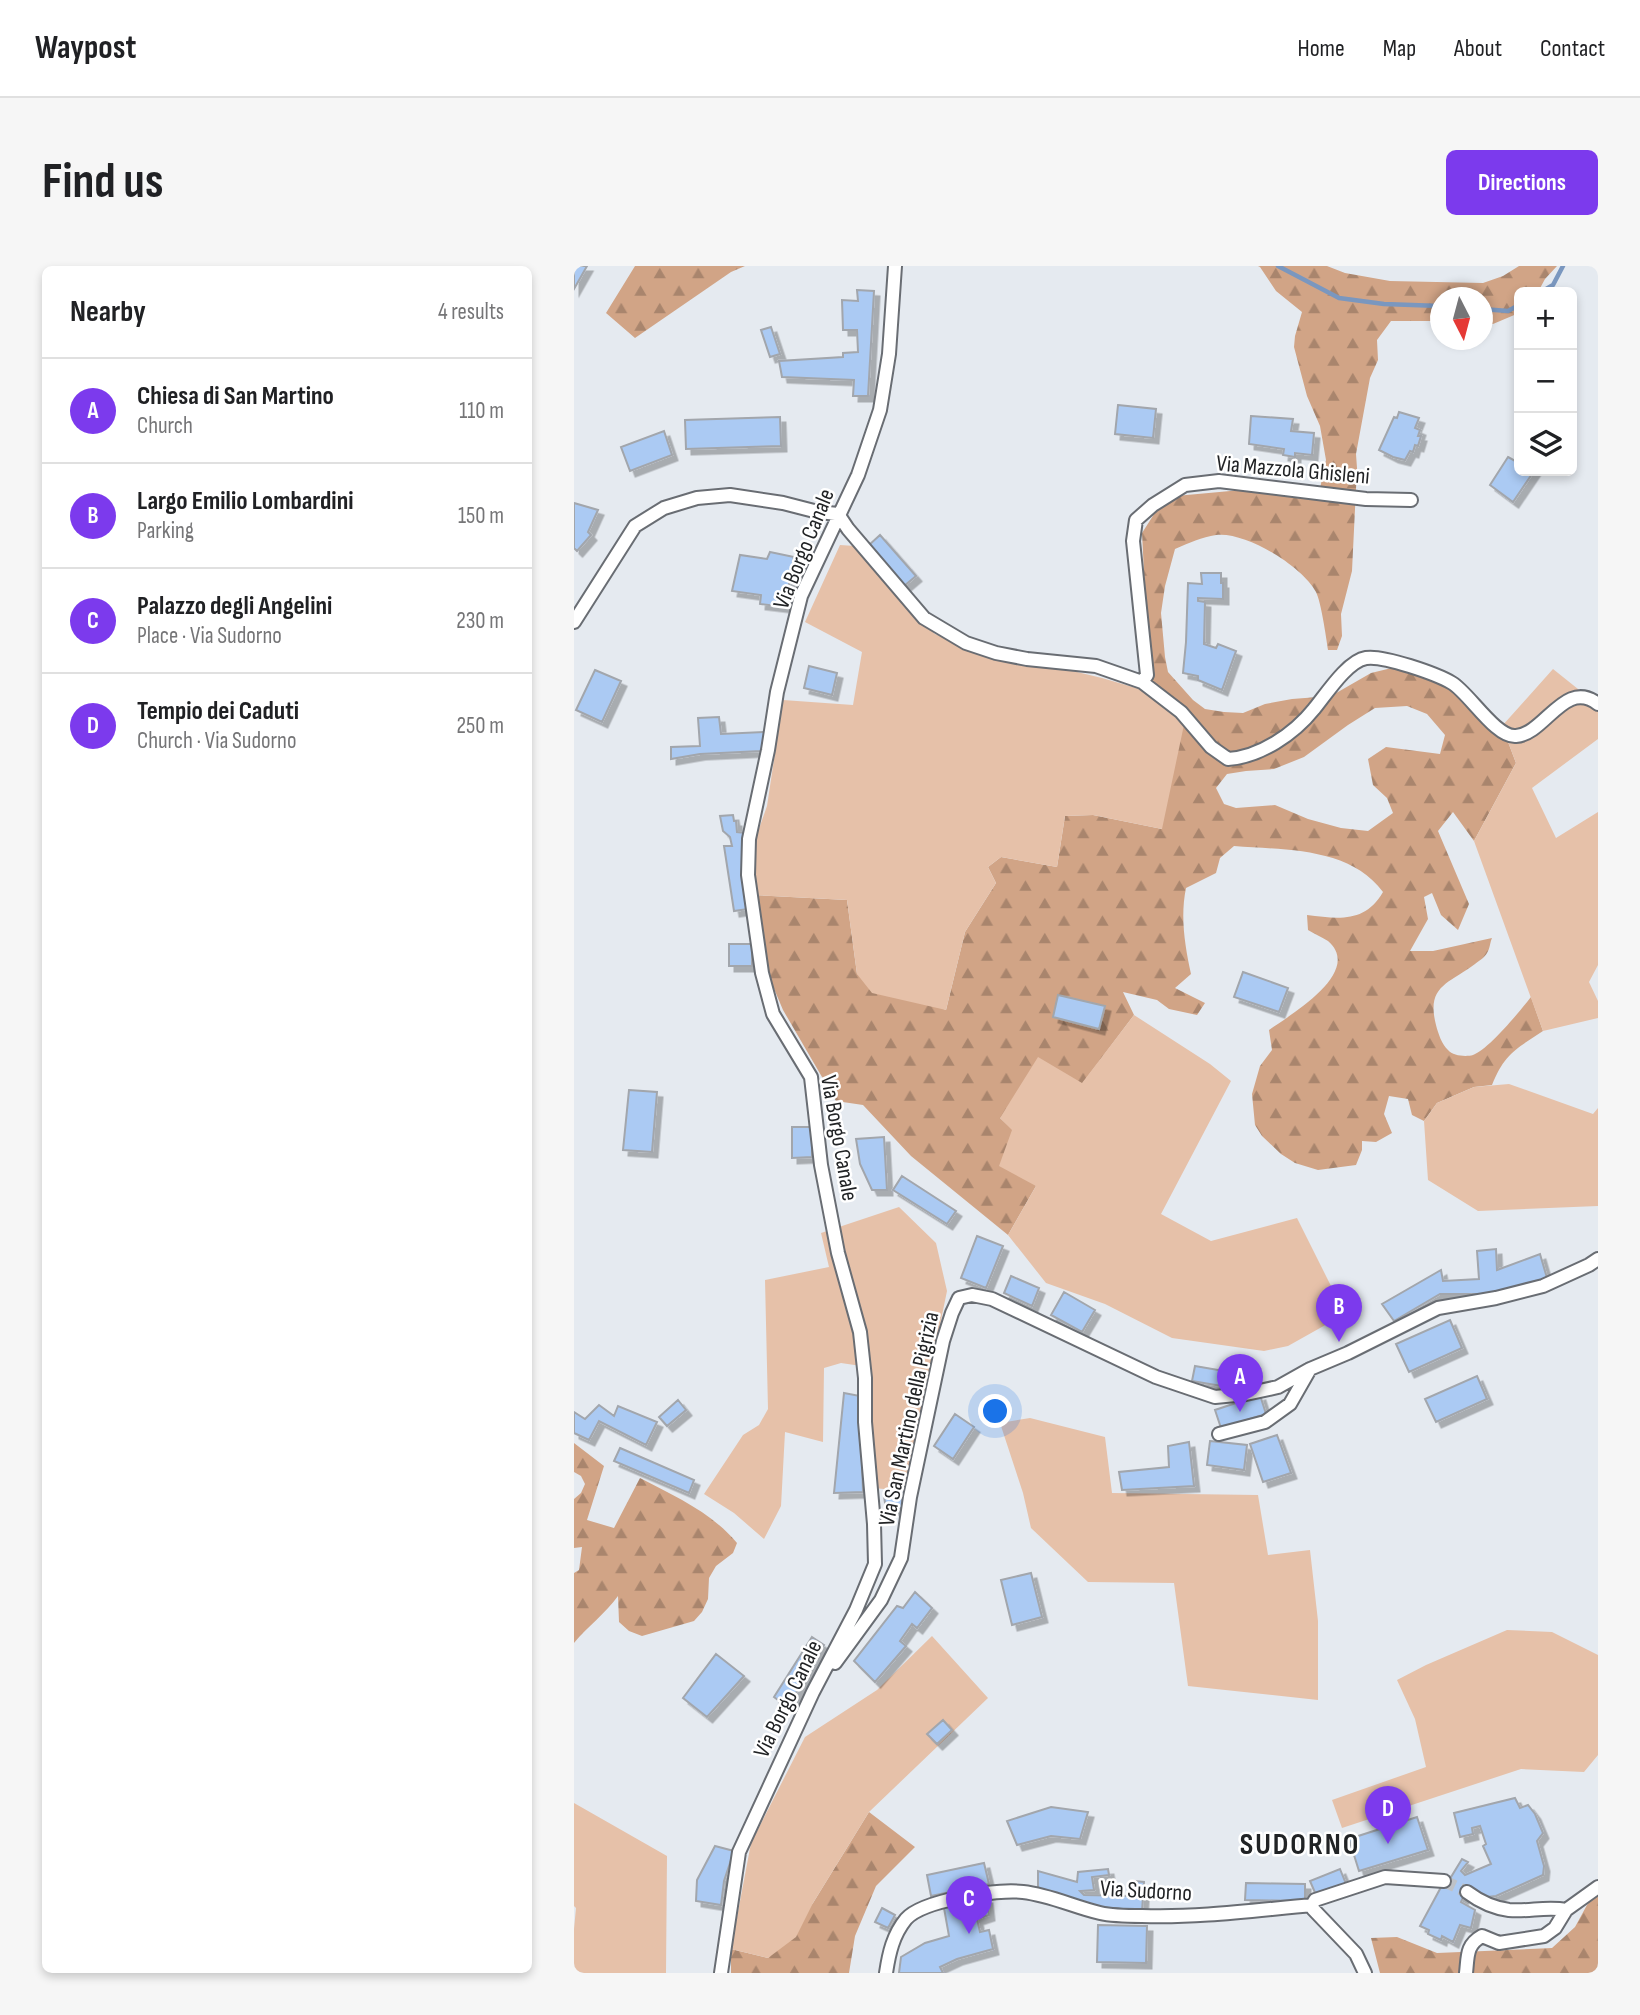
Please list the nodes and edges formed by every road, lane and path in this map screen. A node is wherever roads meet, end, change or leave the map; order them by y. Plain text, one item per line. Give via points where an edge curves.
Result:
1 (895, 266) edge
2 (1411, 500) dead end
3 (838, 514) junction
4 (574, 622) edge
5 (1142, 682) junction
6 (1598, 704) edge
7 (1598, 1259) edge
8 (1310, 1368) junction
9 (1219, 1434) dead end
10 (813, 1692) junction
11 (1444, 1881) tunnel mouth
12 (1598, 1887) edge
13 (1467, 1892) tunnel mouth
14 (1312, 1905) junction
15 (1566, 1910) junction
16 (720, 1973) edge
17 (886, 1973) edge
18 (1366, 1973) edge
19 (1466, 1973) edge

1 - 3 street, Via Borgo Canale via 880,410 858,475
2 - 5 street, Via Mazzola Ghisleni via 1219,481 1185,485 1153,505 1136,520 1133,541 1147,675
3 - 4 street via 730,495 696,498 664,508 635,526
3 - 5 street via 924,618 966,643 1016,657 1096,666
3 - 10 street, Via Borgo Canale via 802,596 777,692 749,839 748,875 762,973 773,1014 811,1077 821,1165 860,1332 865,1378 875,1564
5 - 6 street via 1181,712 1228,760 1258,752 1286,736 1355,662 1367,658 1410,666 1454,683 1491,722 1512,736 1532,729 1576,697
7 - 8 street, Via San Martino della Pigrizia via 1543,1286 1438,1308
8 - 9 street via 1290,1404 1265,1422
8 - 10 street, Via San Martino della Pigrizia via 1278,1387 1215,1397 1156,1377 992,1298 972,1294 959,1298 943,1341 901,1558 881,1600
10 - 16 street, Via Borgo Canale via 739,1852
11 - 14 street, Via Sudorno via 1385,1877 1315,1900
12 - 15 street
13 - 15 street via 1510,1910
14 - 17 street, Via Sudorno via 1141,1916 1101,1913 1021,1892 968,1896 908,1916 895,1934
14 - 18 street via 1356,1954
15 - 19 street via 1544,1936 1500,1943 1482,1936 1472,1942

